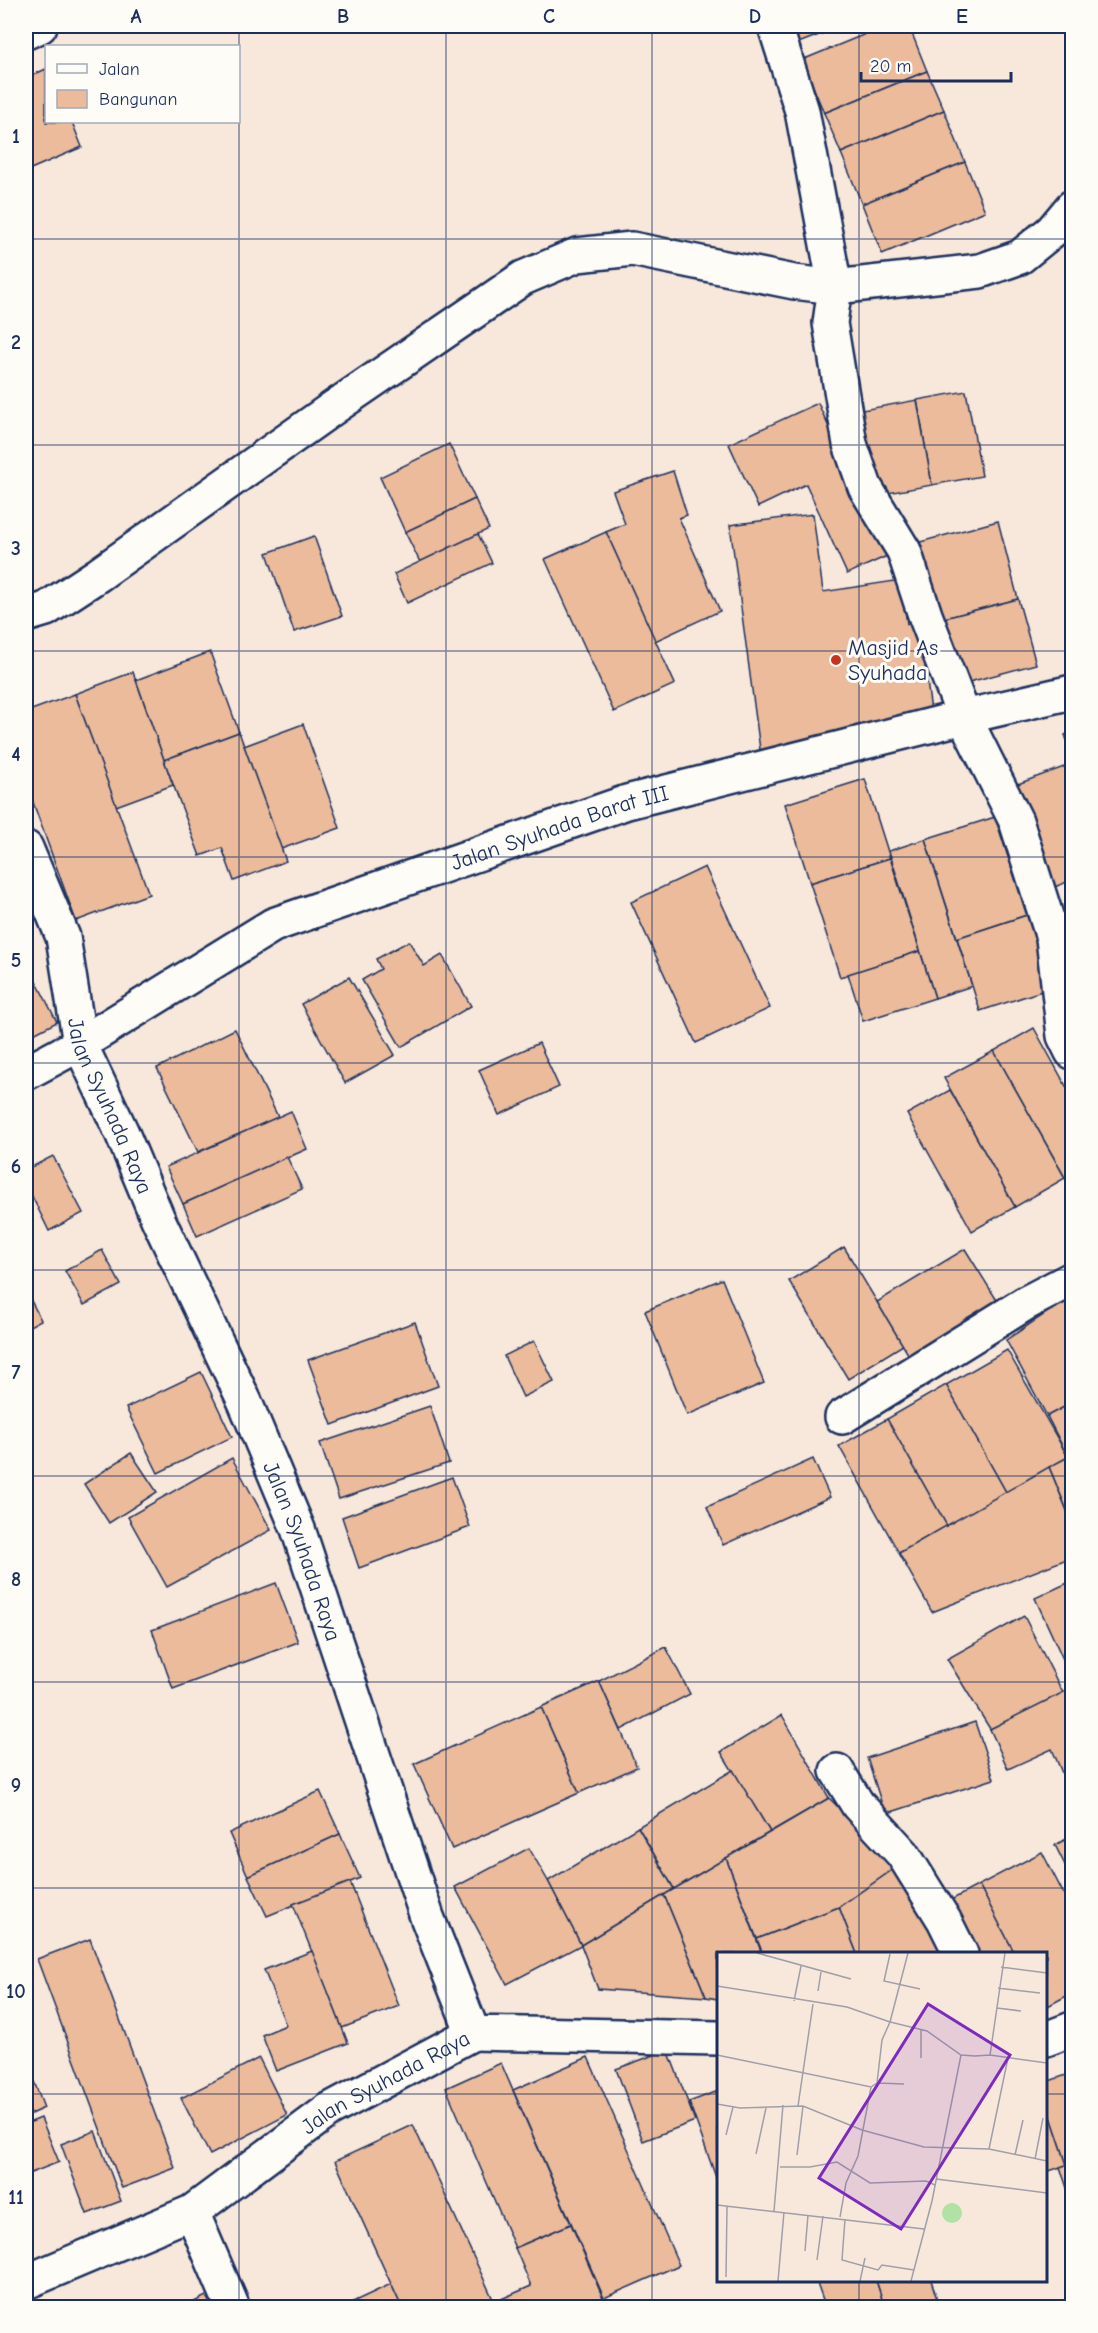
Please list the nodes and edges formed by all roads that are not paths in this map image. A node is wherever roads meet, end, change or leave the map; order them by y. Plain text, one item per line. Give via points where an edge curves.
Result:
1 (40, 26) edge
2 (775, 26) edge
3 (26, 32) edge
4 (1072, 207) edge
5 (832, 304) junction
6 (26, 615) edge
7 (1072, 692) edge
8 (964, 717) junction
9 (26, 848) edge
10 (80, 1044) junction
11 (1072, 1052) edge
12 (26, 1073) edge
13 (1072, 1279) edge
14 (842, 1417) dead end
15 (837, 1771) dead end
16 (960, 1952) edge
17 (1072, 2029) edge
18 (473, 2033) junction
19 (717, 2038) edge
20 (1047, 2039) edge
21 (192, 2212) junction
22 (26, 2282) edge
23 (233, 2307) edge

1 - 3 street
2 - 5 street via 802,111
4 - 5 street via 1052,231 1020,257 980,271
5 - 6 street via 794,282 632,249 577,255 523,278 98,575 46,609
5 - 8 street via 850,444 865,487 904,551
7 - 8 street, Jalan Syuhada Barat III
8 - 10 street, Jalan Syuhada Barat III via 627,802 273,925
8 - 11 street via 1016,821 1053,938 1064,1036
9 - 10 street, Jalan Syuhada Raya via 63,937
10 - 12 street, Jalan Syuhada Barat III
10 - 18 street, Jalan Syuhada Raya via 245,1402 298,1530 427,1917
13 - 14 street via 1026,1303
15 - 16 street via 858,1805 903,1854
17 - 20 street
18 - 19 street
18 - 21 street, Jalan Syuhada Raya via 329,2110
21 - 22 street, Jalan Syuhada Raya
21 - 23 street

